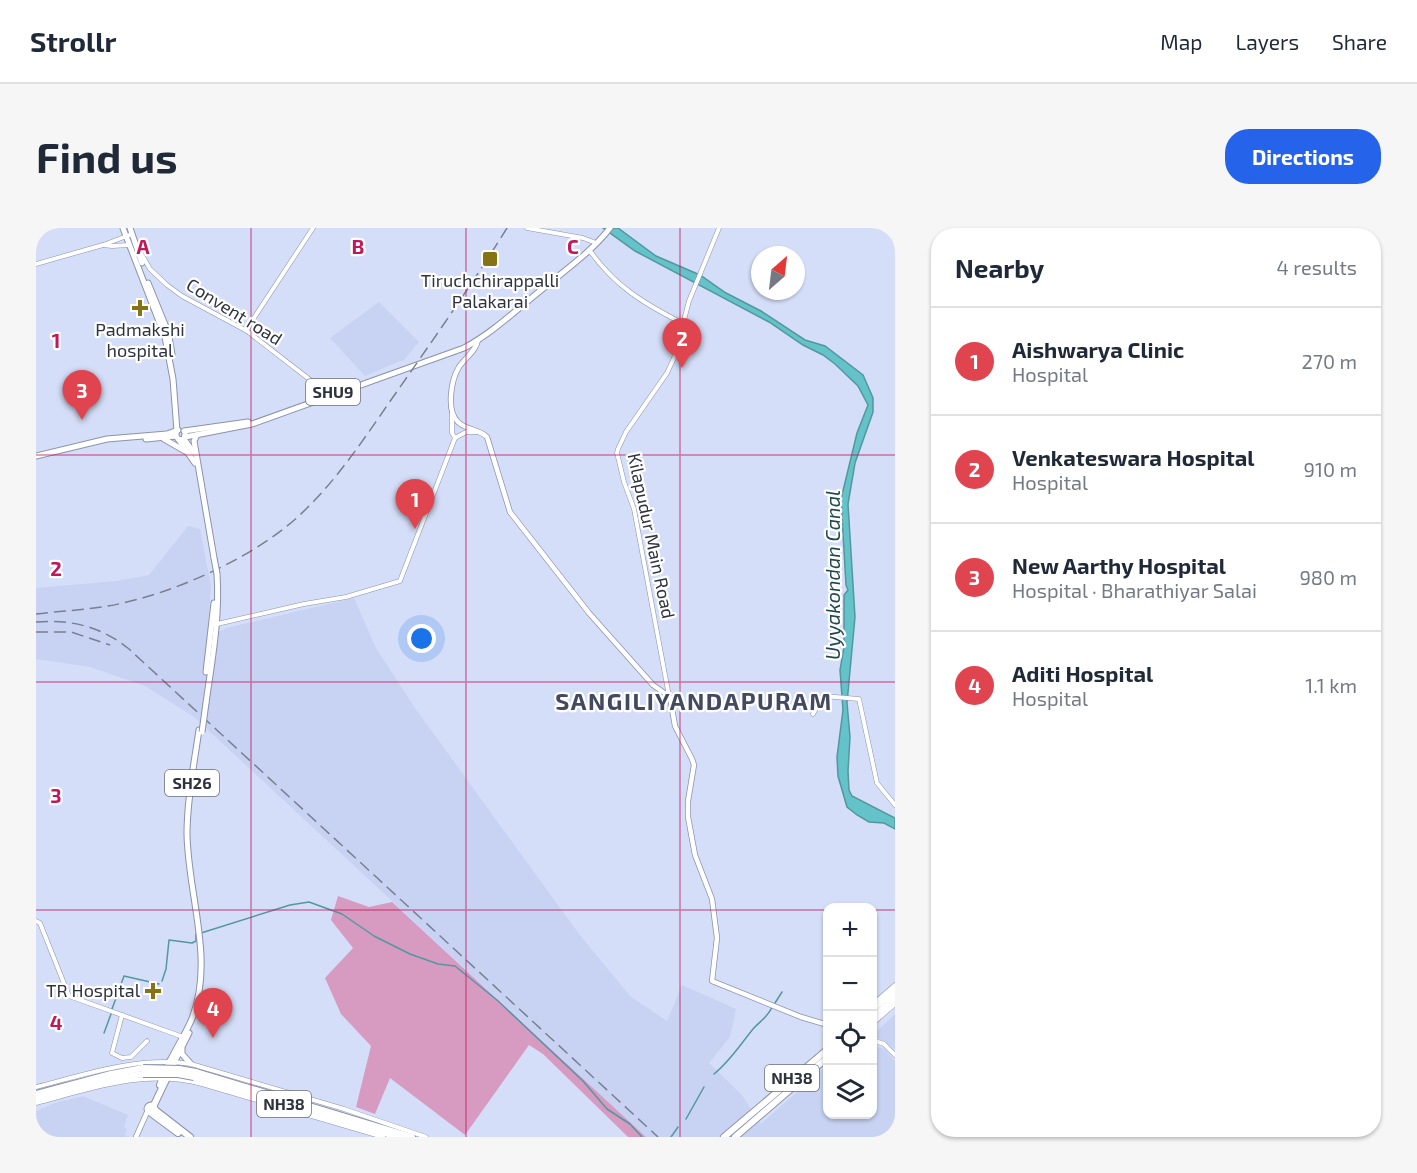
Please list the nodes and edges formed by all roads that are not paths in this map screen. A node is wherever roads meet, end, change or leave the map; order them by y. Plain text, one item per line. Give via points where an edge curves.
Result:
1 (123, 228) edge
2 (313, 228) edge
3 (527, 228) edge
4 (610, 228) edge
5 (719, 228) edge
6 (129, 233) edge
7 (596, 243) junction
8 (104, 244) junction
9 (133, 245) junction
10 (590, 251) dead end
11 (36, 264) edge
12 (682, 323) junction
13 (247, 331) junction
14 (478, 340) junction
15 (329, 395) junction
16 (452, 412) junction
17 (483, 433) junction
18 (180, 435) junction
19 (197, 435) junction
20 (164, 438) junction
21 (455, 438) junction
22 (188, 453) junction
23 (36, 457) edge
24 (196, 458) junction
25 (212, 559) junction
26 (214, 625) junction
27 (670, 697) junction
28 (813, 714) dead end
29 (895, 805) edge
30 (36, 921) edge
31 (202, 939) junction
32 (895, 986) edge
33 (895, 991) edge
34 (895, 998) edge
35 (877, 1002) edge
36 (895, 1004) edge
37 (877, 1007) edge
38 (877, 1014) edge
39 (122, 1016) junction
40 (877, 1020) edge
41 (823, 1023) edge
42 (183, 1037) junction
43 (147, 1041) dead end
44 (877, 1041) edge
45 (182, 1049) junction
46 (823, 1053) edge
47 (895, 1055) edge
48 (173, 1061) junction
49 (823, 1061) edge
50 (191, 1064) junction
51 (146, 1072) junction
52 (193, 1077) junction
53 (168, 1079) junction
54 (36, 1088) edge
55 (158, 1090) junction
56 (36, 1094) edge
57 (155, 1098) junction
58 (36, 1101) edge
59 (151, 1109) junction
60 (137, 1137) edge
61 (183, 1137) edge
62 (190, 1137) edge
63 (383, 1137) edge
64 (398, 1137) edge
65 (412, 1137) edge
66 (426, 1137) edge
67 (723, 1137) edge
68 (735, 1137) edge

1 - 6 main road
2 - 13 street
3 - 7 street
4 - 7 main road, SHU9
5 - 12 street, Kilapudur Main Road
6 - 8 street
6 - 9 main road
7 - 14 main road, SHU9
8 - 9 street
8 - 11 street
9 - 13 street, Convent road via 167,285
9 - 18 main road via 171,343
10 - 12 street via 619,284
12 - 27 street, Kilapudur Main Road via 666,375 626,432 617,453 634,509
13 - 15 street, Convent road
14 - 15 main road, SHU9
14 - 16 main road via 457,372
15 - 18 main road, SHU9 via 252,421
15 - 19 main road, SHU9 via 252,424
16 - 17 main road via 459,423
16 - 21 street
17 - 21 street via 466,432
17 - 27 main road via 514,517 589,613 653,685
18 - 19 main road, SHU9
18 - 20 main road, SHU9
18 - 22 main road, SH26
18 - 23 main road, SHU9 via 107,439
18 - 24 main road, SH26
19 - 24 main road
20 - 22 main road
20 - 23 main road, SHU9 via 112,441
21 - 26 street via 400,581 355,595
22 - 25 main road, SH26 via 196,464
24 - 25 main road, SH26
25 - 26 main road, SH26, bridge
26 - 31 main road, SH26, bridge via 190,836
27 - 41 main road via 675,726 694,765 688,817 698,867 712,899 717,943 712,981
28 - 29 street via 823,696 859,699 877,783
30 - 39 street via 40,922 67,994
31 - 42 main road, SH26 via 196,1002
31 - 45 main road, SH26 via 203,984
32 - 35 street
33 - 37 highway
34 - 38 highway
36 - 40 street
39 - 42 street
39 - 43 street via 112,1053 132,1057
42 - 48 main road, SH26
44 - 47 street
45 - 48 main road, SH26
45 - 50 main road
46 - 67 highway, NH38
48 - 50 street
48 - 51 street
48 - 53 highway
49 - 68 highway, NH38
50 - 52 street
50 - 66 street
51 - 52 highway, NH38, bridge
51 - 53 street
51 - 54 street via 111,1067
51 - 55 highway via 158,1082
51 - 56 highway, NH38 via 111,1074
51 - 58 highway, NH38
52 - 53 street
52 - 63 street
52 - 64 highway, NH38
52 - 65 highway, NH38
53 - 55 highway
53 - 57 highway
55 - 57 highway
57 - 59 highway
59 - 60 main road
59 - 61 highway
59 - 62 highway

